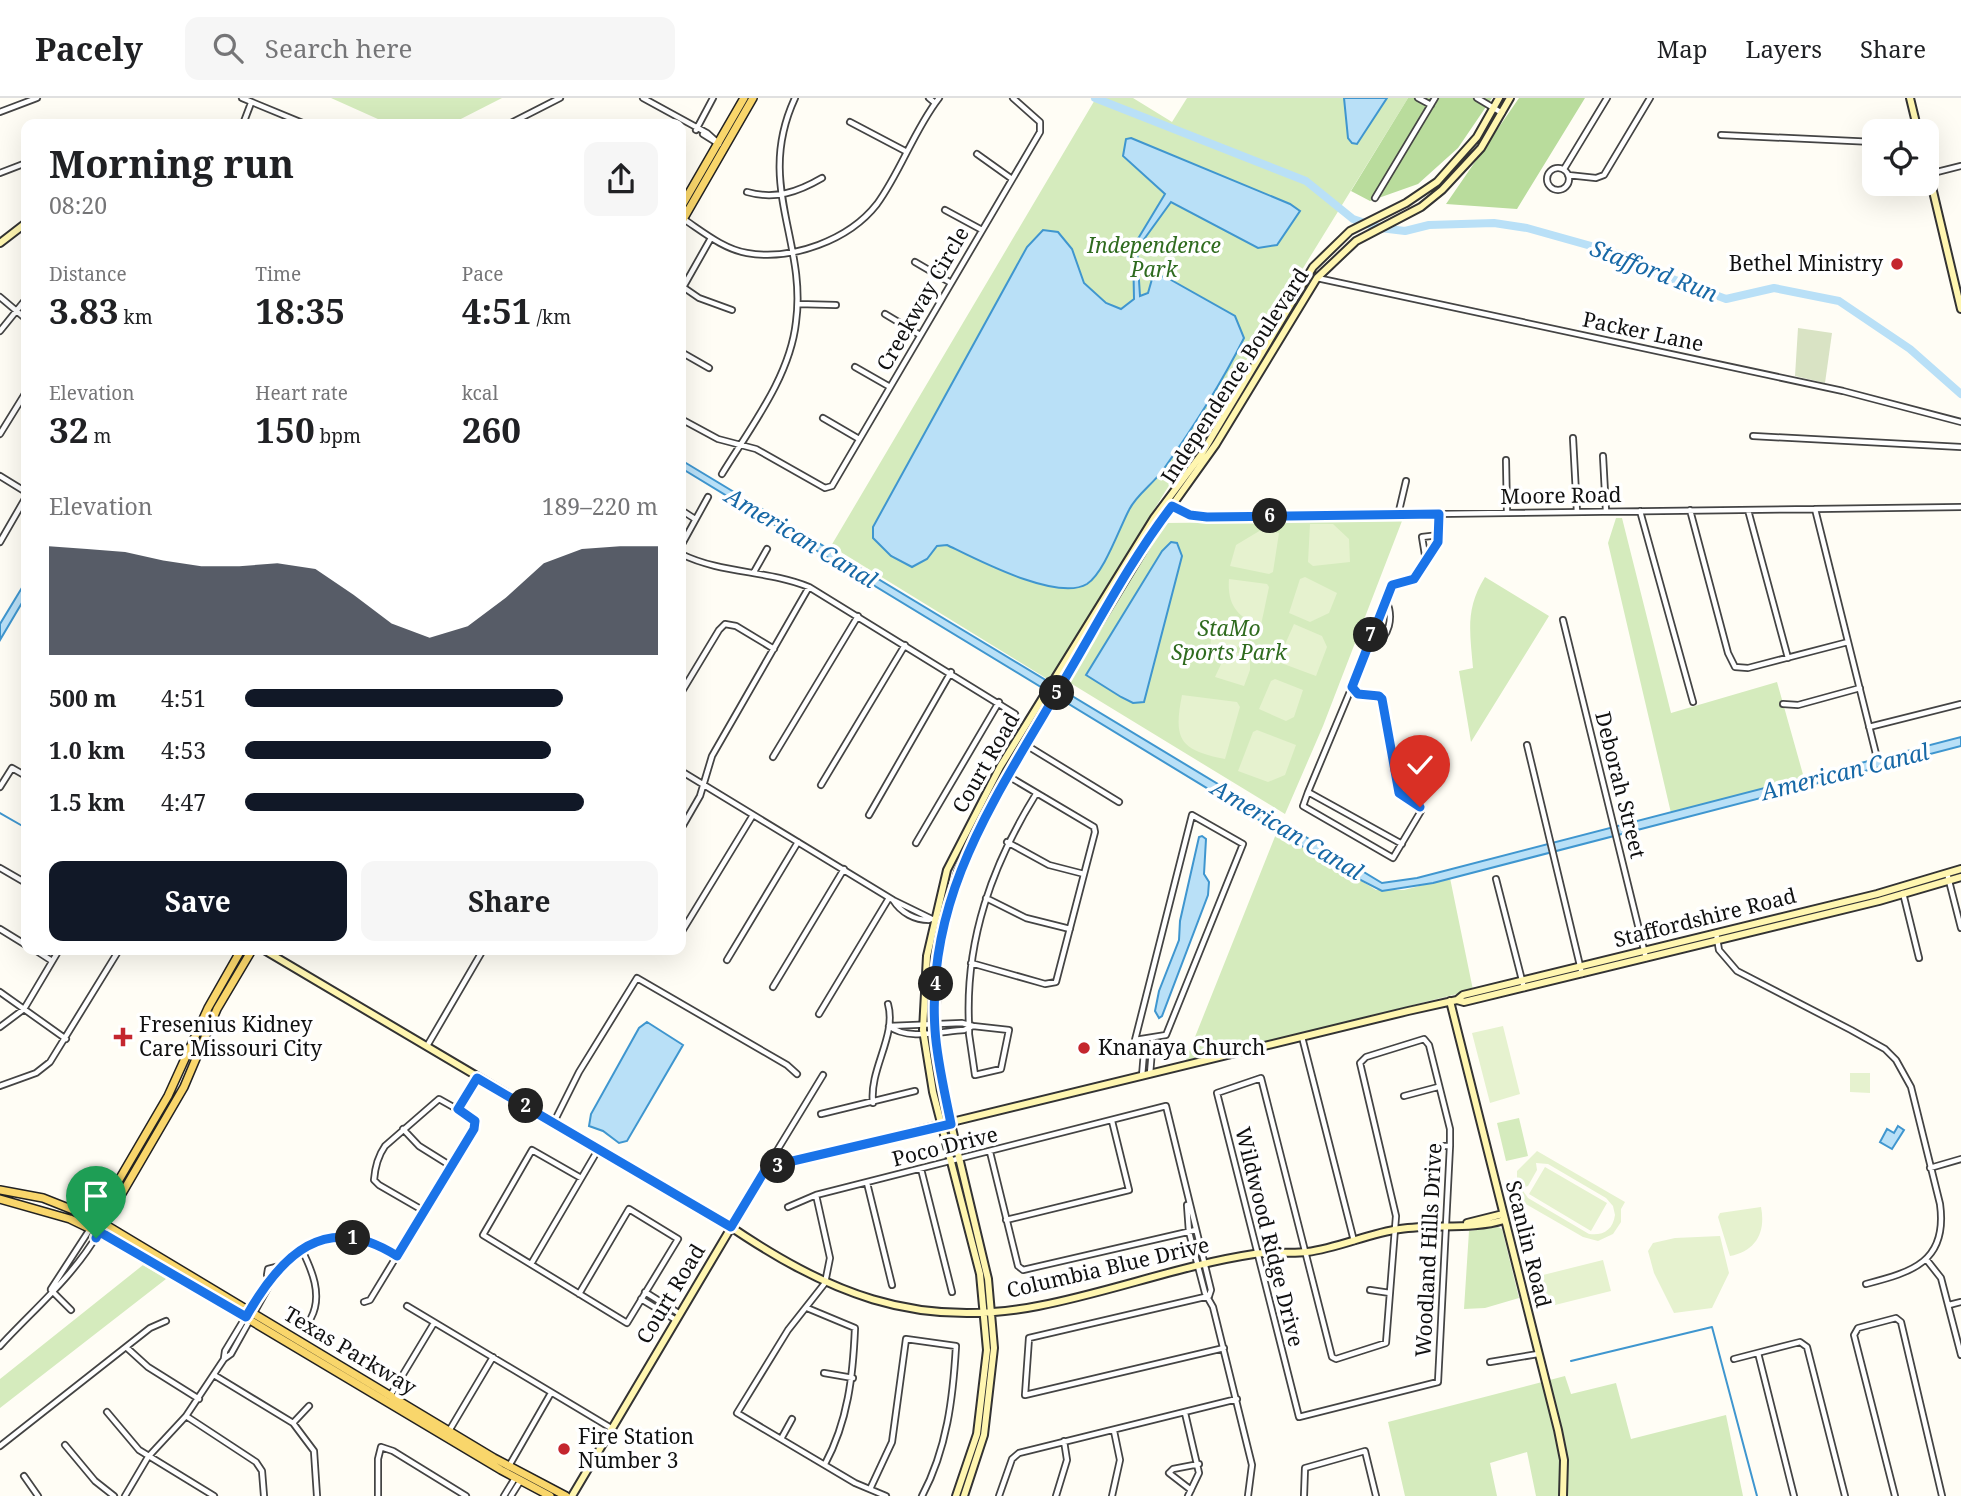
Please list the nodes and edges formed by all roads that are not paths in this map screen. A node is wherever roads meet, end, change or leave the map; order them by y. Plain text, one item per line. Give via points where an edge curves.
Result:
1 (37, 98) edge
2 (242, 98) edge
3 (560, 98) edge
4 (643, 98) edge
5 (657, 98) edge
6 (713, 98) edge
7 (744, 98) edge
8 (753, 98) edge
9 (795, 98) edge
10 (929, 98) edge
11 (1418, 98) edge
12 (1435, 98) edge
13 (1477, 98) edge
14 (1499, 98) edge
15 (1510, 98) edge
16 (1606, 98) edge
17 (1650, 98) edge
18 (1910, 98) edge
19 (1017, 99) edge
20 (937, 100) edge
21 (251, 103) junction
22 (653, 104) junction
23 (1431, 104) junction
24 (1494, 108) junction
25 (0, 112) edge
26 (1502, 113) junction
27 (245, 119) edge
28 (292, 119) edge
29 (519, 119) edge
30 (678, 119) edge
31 (1915, 119) edge
32 (850, 122) dead end
33 (686, 124) edge
34 (696, 130) junction
35 (1721, 135) dead end
36 (1862, 141) edge
37 (721, 145) junction
38 (906, 152) junction
39 (977, 154) dead end
40 (21, 165) edge
41 (1961, 166) edge
42 (1564, 169) junction
43 (1939, 172) edge
44 (0, 173) edge
45 (1568, 175) junction
46 (822, 178) dead end
47 (1012, 179) junction
48 (747, 192) dead end
49 (780, 195) junction
50 (1934, 196) edge
51 (1375, 198) dead end
52 (686, 200) edge
53 (945, 210) dead end
54 (686, 211) edge
55 (686, 223) edge
56 (21, 227) edge
57 (982, 230) junction
58 (711, 238) junction
59 (0, 243) edge
60 (791, 253) junction
61 (915, 262) dead end
62 (1317, 278) junction
63 (686, 282) edge
64 (951, 283) junction
65 (686, 291) edge
66 (0, 298) edge
67 (798, 304) junction
68 (836, 305) dead end
69 (21, 306) edge
70 (1961, 309) edge
71 (732, 310) dead end
72 (17, 311) junction
73 (885, 314) dead end
74 (1284, 314) junction
75 (21, 315) edge
76 (1292, 319) junction
77 (0, 331) edge
78 (920, 335) junction
79 (686, 355) edge
80 (855, 367) dead end
81 (709, 368) dead end
82 (890, 387) junction
83 (21, 400) edge
84 (822, 418) dead end
85 (686, 422) edge
86 (1961, 422) edge
87 (0, 434) edge
88 (1753, 436) dead end
89 (1573, 438) dead end
90 (859, 439) junction
91 (739, 446) junction
92 (1961, 447) edge
93 (1603, 456) dead end
94 (1506, 460) dead end
95 (722, 474) dead end
96 (0, 476) edge
97 (1406, 481) dead end
98 (21, 491) edge
99 (708, 497) dead end
100 (21, 504) edge
101 (1169, 504) junction
102 (1961, 507) edge
103 (1815, 509) junction
104 (1690, 510) junction
105 (1748, 510) junction
106 (1606, 511) junction
107 (1640, 511) junction
108 (1507, 512) junction
109 (1577, 512) junction
110 (686, 513) edge
111 (1439, 514) junction
112 (1398, 515) junction
113 (695, 519) junction
114 (1440, 535) junction
115 (686, 536) edge
116 (0, 542) edge
117 (767, 549) dead end
118 (686, 556) edge
119 (1426, 561) junction
120 (754, 572) junction
121 (809, 587) junction
122 (1386, 600) junction
123 (858, 616) junction
124 (1563, 620) dead end
125 (1848, 642) junction
126 (905, 645) junction
127 (1370, 646) junction
128 (774, 649) junction
129 (1788, 658) junction
130 (951, 672) junction
131 (686, 685) edge
132 (1352, 687) junction
133 (1860, 688) junction
134 (1051, 695) junction
135 (999, 702) junction
136 (1693, 702) dead end
137 (1783, 704) dead end
138 (1961, 704) edge
139 (1015, 714) dead end
140 (1869, 727) junction
141 (1025, 745) junction
142 (1527, 745) dead end
143 (1876, 754) dead end
144 (773, 757) dead end
145 (21, 773) edge
146 (686, 774) edge
147 (1008, 776) junction
148 (704, 785) junction
149 (821, 785) dead end
150 (0, 786) edge
151 (1308, 792) junction
152 (1036, 794) junction
153 (1119, 802) dead end
154 (753, 815) junction
155 (869, 816) dead end
156 (686, 819) edge
157 (798, 842) junction
158 (1007, 842) junction
159 (915, 843) dead end
160 (1402, 844) junction
161 (0, 868) edge
162 (844, 869) junction
163 (1961, 869) edge
164 (1084, 874) junction
165 (1948, 876) junction
166 (1961, 877) edge
167 (1496, 879) dead end
168 (21, 880) edge
169 (1903, 893) junction
170 (986, 898) junction
171 (891, 899) junction
172 (934, 920) junction
173 (944, 922) junction
174 (686, 925) edge
175 (1961, 928) edge
176 (0, 929) edge
177 (1070, 929) junction
178 (1717, 937) junction
179 (21, 942) edge
180 (1645, 954) junction
181 (43, 955) edge
182 (55, 955) edge
183 (116, 955) edge
184 (238, 955) edge
185 (248, 955) edge
186 (272, 955) edge
187 (479, 955) edge
188 (1919, 958) dead end
189 (727, 960) dead end
190 (52, 961) junction
191 (971, 962) junction
192 (1581, 970) junction
193 (1523, 985) junction
194 (773, 987) dead end
195 (0, 992) edge
196 (1453, 1001) junction
197 (888, 1004) dead end
198 (24, 1009) junction
199 (819, 1014) dead end
200 (890, 1026) junction
201 (971, 1026) junction
202 (0, 1027) edge
203 (199, 1027) junction
204 (923, 1029) junction
205 (935, 1029) junction
206 (207, 1030) junction
207 (1302, 1037) junction
208 (1153, 1038) junction
209 (66, 1039) junction
210 (1145, 1040) junction
211 (427, 1046) junction
212 (797, 1074) dead end
213 (823, 1075) dead end
214 (1146, 1075) junction
215 (477, 1078) junction
216 (0, 1086) edge
217 (1438, 1087) junction
218 (915, 1091) dead end
219 (1404, 1096) dead end
220 (172, 1098) junction
221 (873, 1103) junction
222 (458, 1109) junction
223 (821, 1114) dead end
224 (1112, 1121) junction
225 (554, 1122) junction
226 (951, 1124) junction
227 (943, 1126) junction
228 (403, 1129) junction
229 (145, 1145) junction
230 (1434, 1146) dead end
231 (1450, 1146) junction
232 (598, 1148) junction
233 (990, 1152) junction
234 (1961, 1159) edge
235 (956, 1160) junction
236 (451, 1166) junction
237 (767, 1167) junction
238 (921, 1168) junction
239 (1930, 1168) junction
240 (581, 1178) junction
241 (867, 1183) junction
242 (0, 1190) edge
243 (816, 1195) junction
244 (1186, 1197) junction
245 (0, 1199) edge
246 (788, 1207) dead end
247 (424, 1211) junction
248 (1504, 1217) junction
249 (96, 1219) junction
250 (1006, 1220) junction
251 (104, 1224) junction
252 (1444, 1224) junction
253 (731, 1227) junction
254 (91, 1228) junction
255 (1196, 1230) junction
256 (1396, 1230) junction
257 (99, 1232) junction
258 (1189, 1232) junction
259 (1354, 1241) junction
260 (301, 1248) junction
261 (1308, 1252) junction
262 (1257, 1253) junction
263 (397, 1256) junction
264 (1926, 1259) junction
265 (531, 1264) junction
266 (1201, 1264) junction
267 (280, 1266) junction
268 (272, 1280) junction
269 (825, 1283) junction
270 (1866, 1284) dead end
271 (892, 1285) dead end
272 (51, 1290) junction
273 (1370, 1290) dead end
274 (645, 1292) junction
275 (952, 1292) dead end
276 (1390, 1293) junction
277 (579, 1294) junction
278 (1209, 1296) junction
279 (641, 1299) junction
280 (364, 1302) dead end
281 (1961, 1302) edge
282 (1949, 1305) junction
283 (407, 1306) dead end
284 (807, 1308) junction
285 (71, 1310) dead end
286 (989, 1311) junction
287 (250, 1316) junction
288 (678, 1317) junction
289 (311, 1318) dead end
290 (166, 1321) dead end
291 (434, 1322) junction
292 (0, 1346) edge
293 (126, 1346) junction
294 (1224, 1348) junction
295 (1758, 1353) junction
296 (1538, 1354) junction
297 (1961, 1355) edge
298 (493, 1357) junction
299 (1734, 1359) dead end
300 (1490, 1362) dead end
301 (824, 1373) dead end
302 (214, 1375) junction
303 (853, 1378) junction
304 (551, 1392) junction
305 (390, 1396) junction
306 (198, 1399) junction
307 (1237, 1399) junction
308 (309, 1406) dead end
309 (107, 1412) dead end
310 (1185, 1413) junction
311 (1317, 1414) joint
312 (186, 1416) junction
313 (792, 1419) dead end
314 (293, 1423) junction
315 (611, 1428) junction
316 (449, 1431) junction
317 (1114, 1431) junction
318 (781, 1439) junction
319 (1064, 1441) junction
320 (65, 1445) dead end
321 (0, 1446) edge
322 (148, 1457) junction
323 (972, 1462) junction
324 (825, 1464) junction
325 (1199, 1464) junction
326 (509, 1466) junction
327 (24, 1476) dead end
328 (518, 1479) junction
329 (871, 1487) junction
330 (1190, 1493) edge
331 (38, 1496) edge
332 (114, 1496) edge
333 (125, 1496) edge
334 (214, 1496) edge
335 (264, 1496) edge
336 (317, 1496) edge
337 (378, 1496) edge
338 (466, 1496) edge
339 (504, 1496) edge
340 (511, 1496) edge
341 (550, 1496) edge
342 (566, 1496) edge
343 (572, 1496) edge
344 (886, 1496) edge
345 (922, 1496) edge
346 (956, 1496) edge
347 (964, 1496) edge
348 (999, 1496) edge
349 (1056, 1496) edge
350 (1112, 1496) edge
351 (1248, 1496) edge
352 (1304, 1496) edge
353 (1376, 1496) edge
354 (1563, 1496) edge
355 (1794, 1496) edge
356 (1845, 1496) edge
357 (1895, 1496) edge
358 (1942, 1496) edge

1 - 25 street
2 - 21 street
3 - 29 street
4 - 22 street
5 - 22 street
6 - 34 street
7 - 37 main road
8 - 37 main road
9 - 49 street via 782,127
10 - 20 street
11 - 23 street
12 - 23 street
13 - 24 street
14 - 24 main road, Independence Boulevard
15 - 26 main road, Independence Boulevard
16 - 42 street
17 - 45 street via 1604,175
18 - 31 main road
19 - 47 street, Creekway Circle via 1041,125
20 - 38 street
21 - 27 street
21 - 28 street
22 - 30 street
23 - 51 street
24 - 26 street
24 - 74 main road, Independence Boulevard via 1457,162 1418,195 1350,231 1313,267
26 - 62 main road, Independence Boulevard via 1462,171 1421,207 1356,241
32 - 38 street
33 - 34 street
34 - 37 street
35 - 36 street
37 - 52 main road
37 - 54 main road
38 - 60 street via 865,217 851,229
39 - 47 street
40 - 44 street
41 - 43 street
42 - 45 street
42 - 45 street via 1548,173 1548,184 1563,189
46 - 49 street
47 - 57 street, Creekway Circle
48 - 49 street
49 - 60 street
50 - 70 main road
53 - 57 street
55 - 58 street
56 - 59 main road
57 - 64 street, Creekway Circle
58 - 60 street via 747,253
58 - 63 street
60 - 67 street
61 - 64 street
62 - 76 main road, Independence Boulevard
62 - 86 street, Packer Lane via 1843,391
64 - 78 street, Creekway Circle
65 - 71 street
66 - 72 street
67 - 68 street
67 - 91 street via 787,358
69 - 72 street
72 - 75 street
72 - 77 street
73 - 78 street
74 - 76 main road
74 - 101 main road, Independence Boulevard
76 - 101 main road, Independence Boulevard via 1199,472
78 - 82 street, Creekway Circle
79 - 81 street
80 - 82 street
82 - 90 street, Creekway Circle
83 - 87 street
84 - 90 street
85 - 91 street
88 - 92 street
89 - 109 street
90 - 91 street, Creekway Circle via 829,488 756,449
91 - 95 street
93 - 106 street
94 - 108 street
96 - 98 street
97 - 112 street
99 - 113 street
100 - 116 street
101 - 112 street, Moore Road via 1198,517
101 - 134 main road, Court Road
102 - 103 street, Moore Road
103 - 105 street, Moore Road
103 - 125 street
104 - 105 street, Moore Road
104 - 107 street, Moore Road
104 - 129 street via 1731,662 1743,669
105 - 129 street
106 - 107 street, Moore Road
106 - 109 street, Moore Road
107 - 136 street
108 - 109 street, Moore Road
108 - 111 street, Moore Road
110 - 113 street
111 - 112 street, Moore Road
111 - 114 street
113 - 115 street
114 - 119 street
114 - 119 street via 1422,537
117 - 120 street
118 - 120 street via 715,568
119 - 122 street via 1414,579 1392,585
120 - 121 street
121 - 123 street
121 - 128 street
122 - 127 street
122 - 127 street via 1392,621 1377,645
123 - 126 street
123 - 144 street
124 - 180 street, Deborah Street
125 - 129 street
125 - 133 street
126 - 130 street
126 - 149 street
127 - 132 street
128 - 131 street via 725,624
128 - 148 street via 712,756
130 - 135 street
130 - 155 street
132 - 151 street
132 - 160 street via 1358,694 1382,699 1399,793 1420,807
133 - 137 street via 1798,705
133 - 140 street
134 - 141 main road, Court Road
134 - 172 main road, Court Road via 1000,767 947,870
135 - 139 street
135 - 159 street
138 - 140 street
140 - 143 street
141 - 147 main road, Court Road
141 - 153 street
142 - 192 street
145 - 150 street via 12,768
146 - 148 street
147 - 152 street
147 - 173 main road, Court Road via 967,850
148 - 154 street
148 - 156 street
151 - 160 street
151 - 160 street via 1304,808 1390,858
152 - 158 street
152 - 164 street via 1094,827
154 - 157 street
154 - 174 street
157 - 162 street
157 - 189 street
158 - 164 street via 1039,861
158 - 170 street
161 - 168 street
162 - 171 street
162 - 194 street
163 - 165 main road, Staffordshire Road
164 - 177 street
165 - 166 main road, Staffordshire Road
165 - 169 main road, Staffordshire Road
165 - 175 street
165 - 178 main road, Staffordshire Road
167 - 193 street
169 - 178 main road, Staffordshire Road
169 - 188 street
170 - 177 street via 1026,918
170 - 191 street
171 - 172 street
171 - 199 street
172 - 173 main road
172 - 204 main road, Court Road
173 - 205 main road, Court Road via 937,956
176 - 179 street
177 - 191 street via 1056,982 1045,984
178 - 180 main road, Staffordshire Road
178 - 239 street via 1724,958 1737,971 1892,1055 1908,1077
180 - 192 main road, Staffordshire Road
181 - 190 street
182 - 190 street
183 - 209 street
184 - 203 main road
185 - 206 main road
186 - 211 main road, Columbia Blue Drive
187 - 211 street
190 - 198 street
191 - 201 street
192 - 193 main road, Staffordshire Road
193 - 196 main road, Staffordshire Road via 1464,1003
195 - 198 street
196 - 207 main road, Staffordshire Road
196 - 248 main road, Scanlin Road
197 - 200 street
198 - 202 street
198 - 209 street
200 - 204 street
200 - 221 street via 874,1073
201 - 201 street via 1009,1030 1001,1069 975,1075
201 - 205 street
203 - 206 main road
203 - 220 main road
204 - 205 street
204 - 227 main road
205 - 226 main road
206 - 220 main road
207 - 214 main road, Staffordshire Road
207 - 259 street
208 - 210 street
208 - 210 street via 1166,1035 1243,844 1192,815 1135,1040
208 - 214 street
209 - 216 street via 36,1073
210 - 214 street
211 - 215 main road, Columbia Blue Drive
212 - 225 street via 637,978
213 - 237 street, Court Road
214 - 226 main road, Staffordshire Road
215 - 222 street
215 - 225 main road, Columbia Blue Drive
217 - 219 street
217 - 231 street, Woodland Hills Drive
217 - 256 street, Woodland Hills Drive via 1424,1039 1366,1057 1360,1063
218 - 221 street
220 - 229 main road
221 - 223 street
222 - 228 street via 439,1099
222 - 236 street via 475,1121
224 - 233 street, Poco Drive
224 - 244 street, Poco Drive via 1166,1106
224 - 250 street via 1129,1190
225 - 232 main road, Columbia Blue Drive
226 - 227 main road, Staffordshire Road
226 - 235 main road
227 - 235 main road
227 - 237 main road, Staffordshire Road
228 - 236 street via 419,1146
228 - 247 street via 380,1154 374,1180
229 - 249 main road
229 - 251 main road
230 - 231 street
231 - 252 street, Woodland Hills Drive
232 - 240 street
232 - 253 main road, Columbia Blue Drive
233 - 235 street, Poco Drive
233 - 250 street
234 - 239 street
235 - 238 street, Poco Drive
235 - 286 main road
236 - 247 street
237 - 253 main road, Court Road
238 - 241 street, Poco Drive
238 - 275 street
239 - 264 street via 1942,1225
240 - 265 street
240 - 265 street via 532,1150 483,1235
241 - 243 street, Poco Drive
241 - 271 street
242 - 249 main road, Texas Parkway via 50,1201
243 - 246 street, Poco Drive
243 - 269 street via 830,1258
244 - 255 street
244 - 258 street
245 - 254 main road, Texas Parkway
247 - 263 street
248 - 252 main road, Columbia Blue Drive
248 - 296 main road, Scanlin Road
249 - 251 main road, Texas Parkway
249 - 254 main road
250 - 258 street via 1018,1266 1028,1270
251 - 257 main road
251 - 287 main road, Texas Parkway
252 - 256 main road, Columbia Blue Drive
252 - 311 street, Woodland Hills Drive via 1438,1382
253 - 269 main road, Columbia Blue Drive
253 - 288 main road, Court Road
254 - 257 main road, Texas Parkway
254 - 272 street
255 - 258 street
255 - 266 street
256 - 259 main road, Columbia Blue Drive
256 - 276 street
257 - 272 street via 78,1267
257 - 287 main road, Texas Parkway
258 - 266 street
259 - 261 main road, Columbia Blue Drive
260 - 263 street via 342,1236 367,1240
260 - 267 street
260 - 289 street via 315,1279
261 - 262 main road, Columbia Blue Drive
261 - 262 street, Wildwood Ridge Drive via 1261,1078 1216,1093
261 - 276 street via 1332,1357 1387,1343
262 - 266 main road, Columbia Blue Drive
262 - 311 street, Wildwood Ridge Drive via 1299,1416
263 - 280 street via 370,1300
264 - 270 street via 1904,1275
264 - 282 street via 1939,1272
265 - 277 street
266 - 278 street
266 - 286 main road, Columbia Blue Drive via 1039,1306
267 - 268 street
267 - 268 street via 268,1269
268 - 287 street
269 - 284 street
269 - 286 main road, Columbia Blue Drive via 915,1310
272 - 285 street
272 - 292 street
273 - 276 street
274 - 277 street via 678,1238 629,1209
274 - 279 street
274 - 288 street
277 - 279 street via 627,1324
278 - 294 street
278 - 294 street via 1029,1338 1025,1395
279 - 288 street
281 - 282 street
282 - 297 street
283 - 291 street
284 - 303 street via 855,1328
284 - 318 street via 788,1330 737,1413
286 - 323 main road via 988,1387
287 - 302 street via 231,1354
287 - 305 main road, Texas Parkway
287 - 328 main road, Texas Parkway
288 - 315 main road, Court Road
290 - 293 street
291 - 298 street
291 - 305 street
293 - 306 street via 148,1367
293 - 321 street
294 - 307 street
295 - 299 street
295 - 355 street
295 - 356 street via 1804,1343
296 - 300 street
296 - 354 main road, Scanlin Road via 1564,1460
298 - 304 street
298 - 316 street
301 - 303 street
302 - 306 street
302 - 314 street
303 - 324 street via 840,1430
304 - 315 street
304 - 326 street
305 - 316 main road, Texas Parkway
306 - 312 street
307 - 310 street
307 - 351 street via 1252,1465
308 - 314 street
309 - 322 street
310 - 317 street
310 - 325 street
312 - 322 street
312 - 335 street via 256,1462 262,1471
313 - 318 street
314 - 336 street via 314,1451
315 - 343 main road, Court Road
316 - 326 main road, Texas Parkway
317 - 319 street
317 - 350 street via 1120,1460
318 - 324 street
319 - 348 street via 1012,1459
319 - 349 street via 1067,1461
320 - 332 street
322 - 333 street
322 - 334 street
323 - 346 main road
323 - 347 main road
324 - 329 street via 855,1483
325 - 330 street
325 - 330 street via 1169,1473
326 - 342 main road, Texas Parkway
327 - 331 street
328 - 339 street
328 - 340 street
328 - 341 main road, Texas Parkway
329 - 344 street
329 - 345 street via 892,1442 906,1339 956,1346 953,1401 942,1451
337 - 338 street via 381,1447
352 - 353 street via 1305,1468 1365,1451
357 - 358 street via 1854,1335 1858,1328 1896,1318 1901,1322

